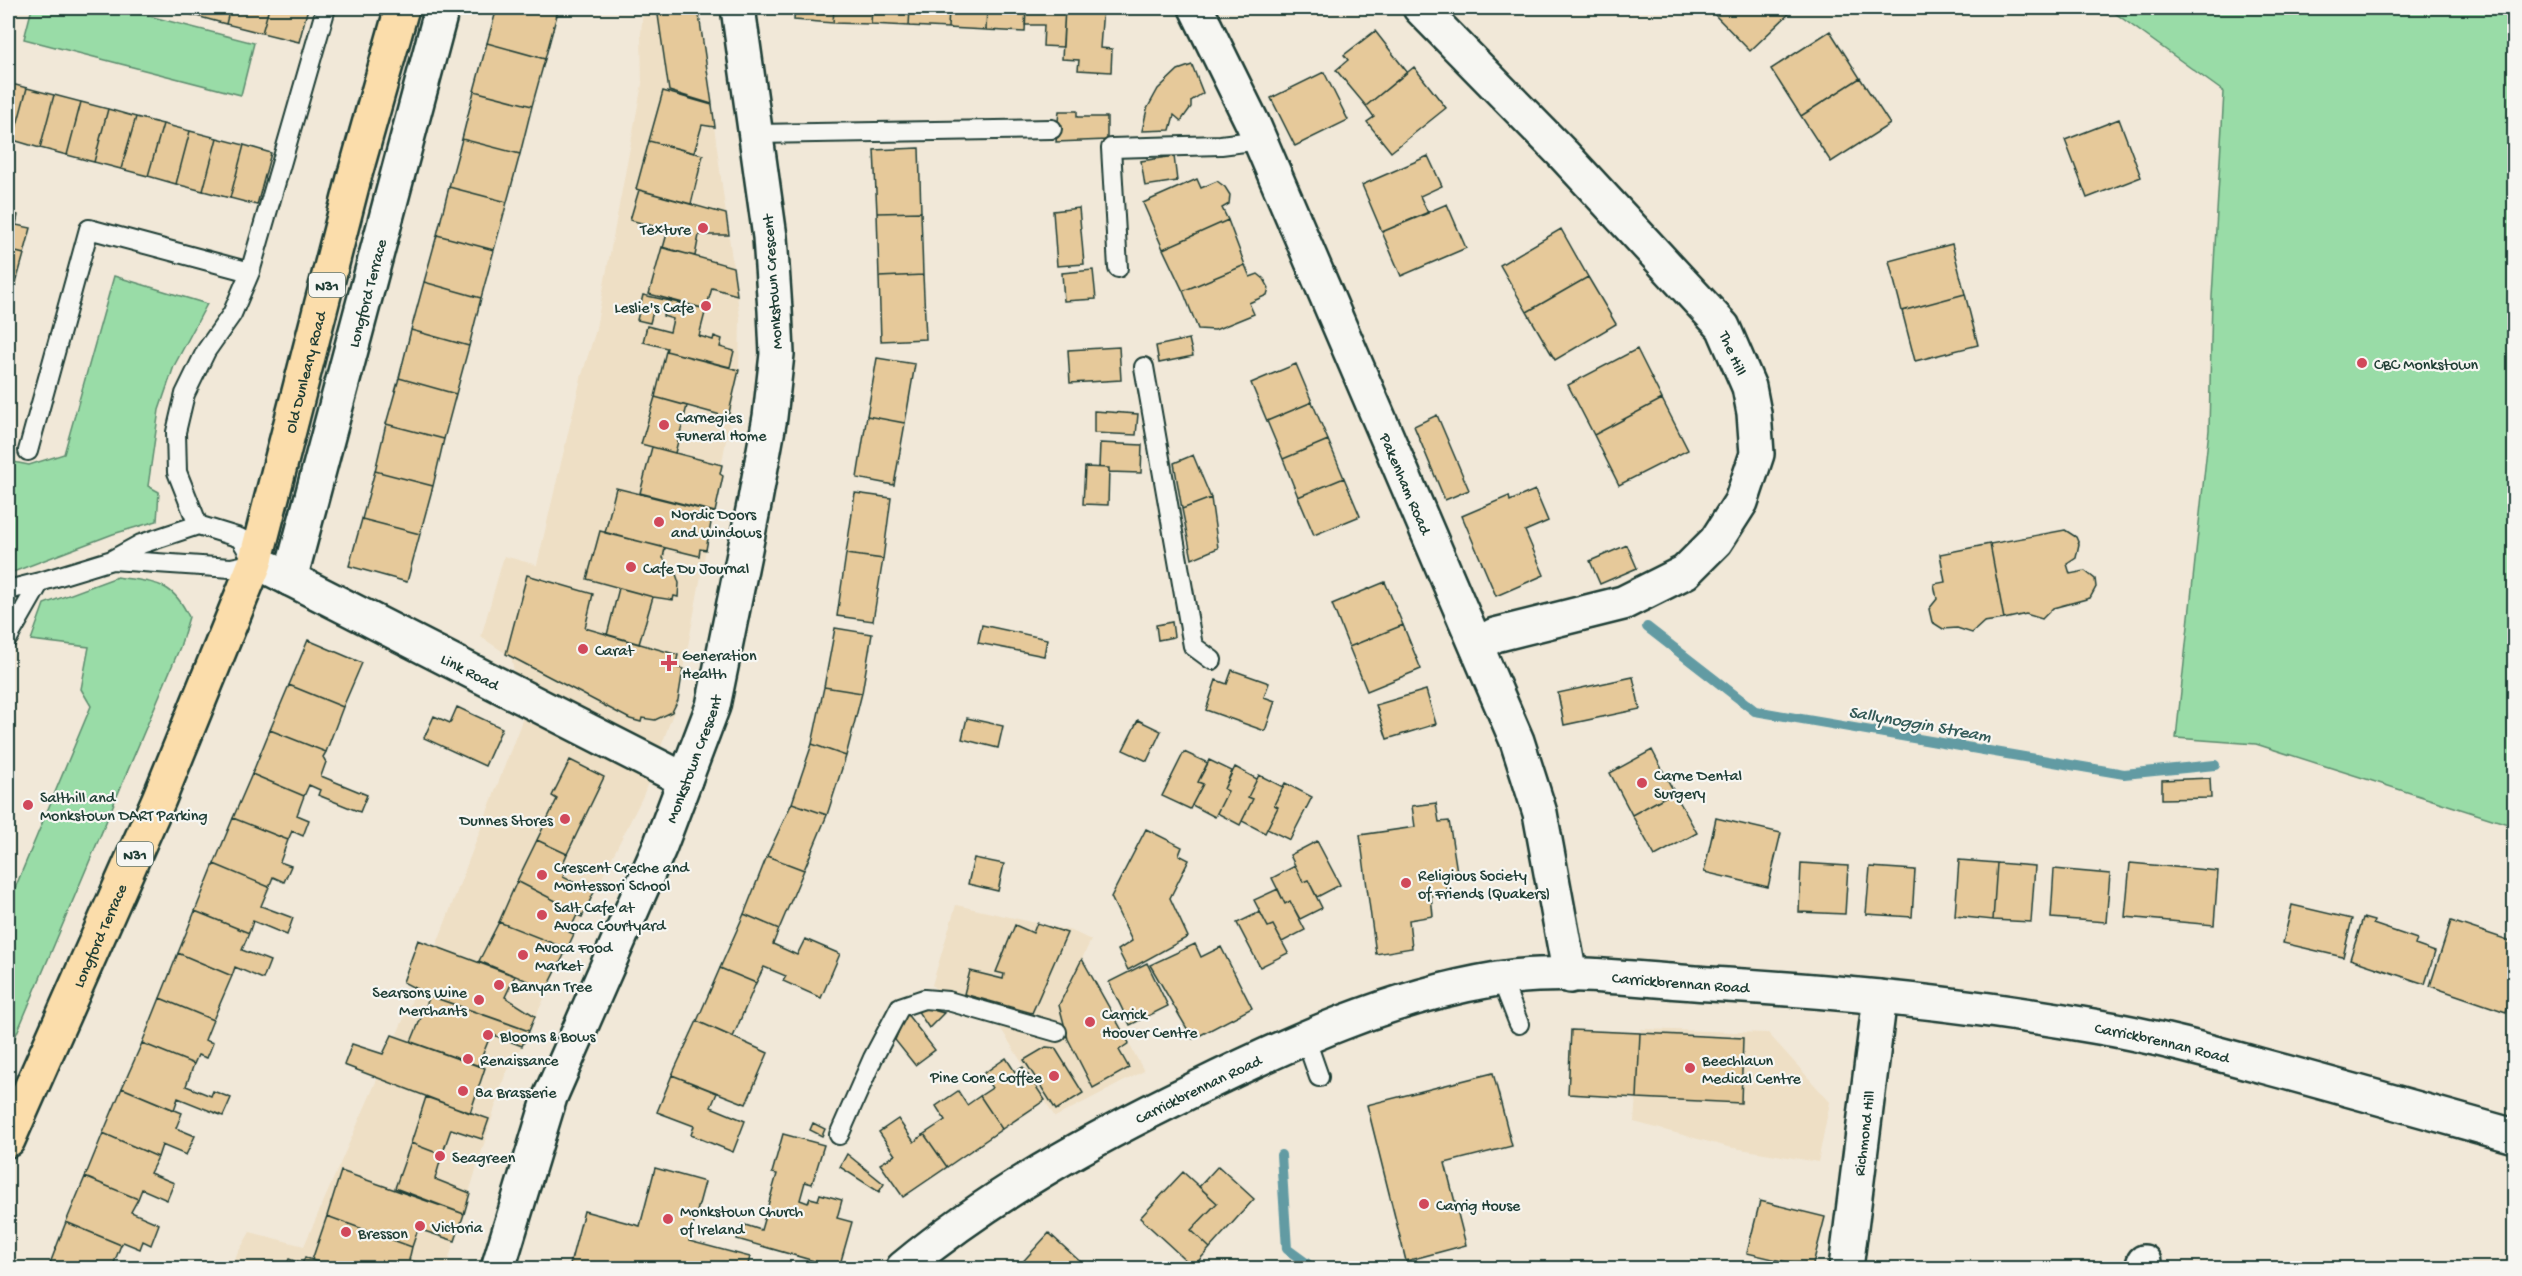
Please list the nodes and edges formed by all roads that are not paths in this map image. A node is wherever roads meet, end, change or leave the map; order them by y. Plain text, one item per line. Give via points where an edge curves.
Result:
1 (326, 8) edge
2 (402, 8) edge
3 (442, 8) edge
4 (738, 8) edge
5 (1197, 8) edge
6 (1420, 8) edge
7 (1052, 129) dead end
8 (756, 134) junction
9 (1260, 140) junction
10 (1118, 268) dead end
11 (250, 272) junction
12 (1144, 367) dead end
13 (28, 451) dead end
14 (198, 525) junction
15 (112, 560) junction
16 (255, 564) junction
17 (290, 579) junction
18 (40, 582) junction
19 (8, 590) edge
20 (8, 638) edge
21 (1477, 645) junction
22 (1212, 660) dead end
23 (686, 780) junction
24 (1570, 976) junction
25 (1501, 978) junction
26 (1880, 998) junction
27 (1519, 1024) dead end
28 (1057, 1032) dead end
29 (1305, 1037) junction
30 (1319, 1077) dead end
31 (839, 1135) dead end
32 (2514, 1136) edge
33 (8, 1140) edge
34 (498, 1269) edge
35 (903, 1269) edge
36 (1846, 1269) edge

1 - 11 lane
2 - 16 highway, Old Dunleary Road / N31 via 355,174
3 - 17 street, Longford Terrace
4 - 8 street, Monkstown Crescent
5 - 9 street, Pakenham Road
6 - 21 street, The Hill via 1563,154 1723,327 1749,387 1754,413 1757,454 1741,502 1716,541 1685,572 1623,603 1495,635
7 - 8 lane
8 - 23 street, Monkstown Crescent via 770,237 777,354 761,469 713,706
9 - 10 lane via 1111,148
9 - 21 street, Pakenham Road
11 - 13 lane via 89,229
11 - 14 lane via 232,314 206,351 185,394 176,432 177,472
12 - 22 lane via 1193,646
14 - 15 lane via 141,544
14 - 16 lane via 240,538
15 - 16 lane via 231,568
15 - 18 lane
16 - 17 street, Link Road
16 - 33 highway, Longford Terrace / N31 via 159,799
17 - 23 street, Link Road
18 - 19 lane
18 - 20 lane
21 - 24 street, Pakenham Road via 1540,813
23 - 34 street, Monkstown Crescent via 550,1097
24 - 25 street, Carrickbrennan Road
24 - 26 street, Carrickbrennan Road
25 - 27 lane
25 - 29 street, Carrickbrennan Road via 1408,998
26 - 32 street, Carrickbrennan Road via 2094,1026 2203,1050
26 - 36 street, Richmond Hill
28 - 31 lane via 948,1001 924,999 900,1007
29 - 30 lane
29 - 35 street, Carrickbrennan Road via 1123,1124 1072,1153 964,1219

